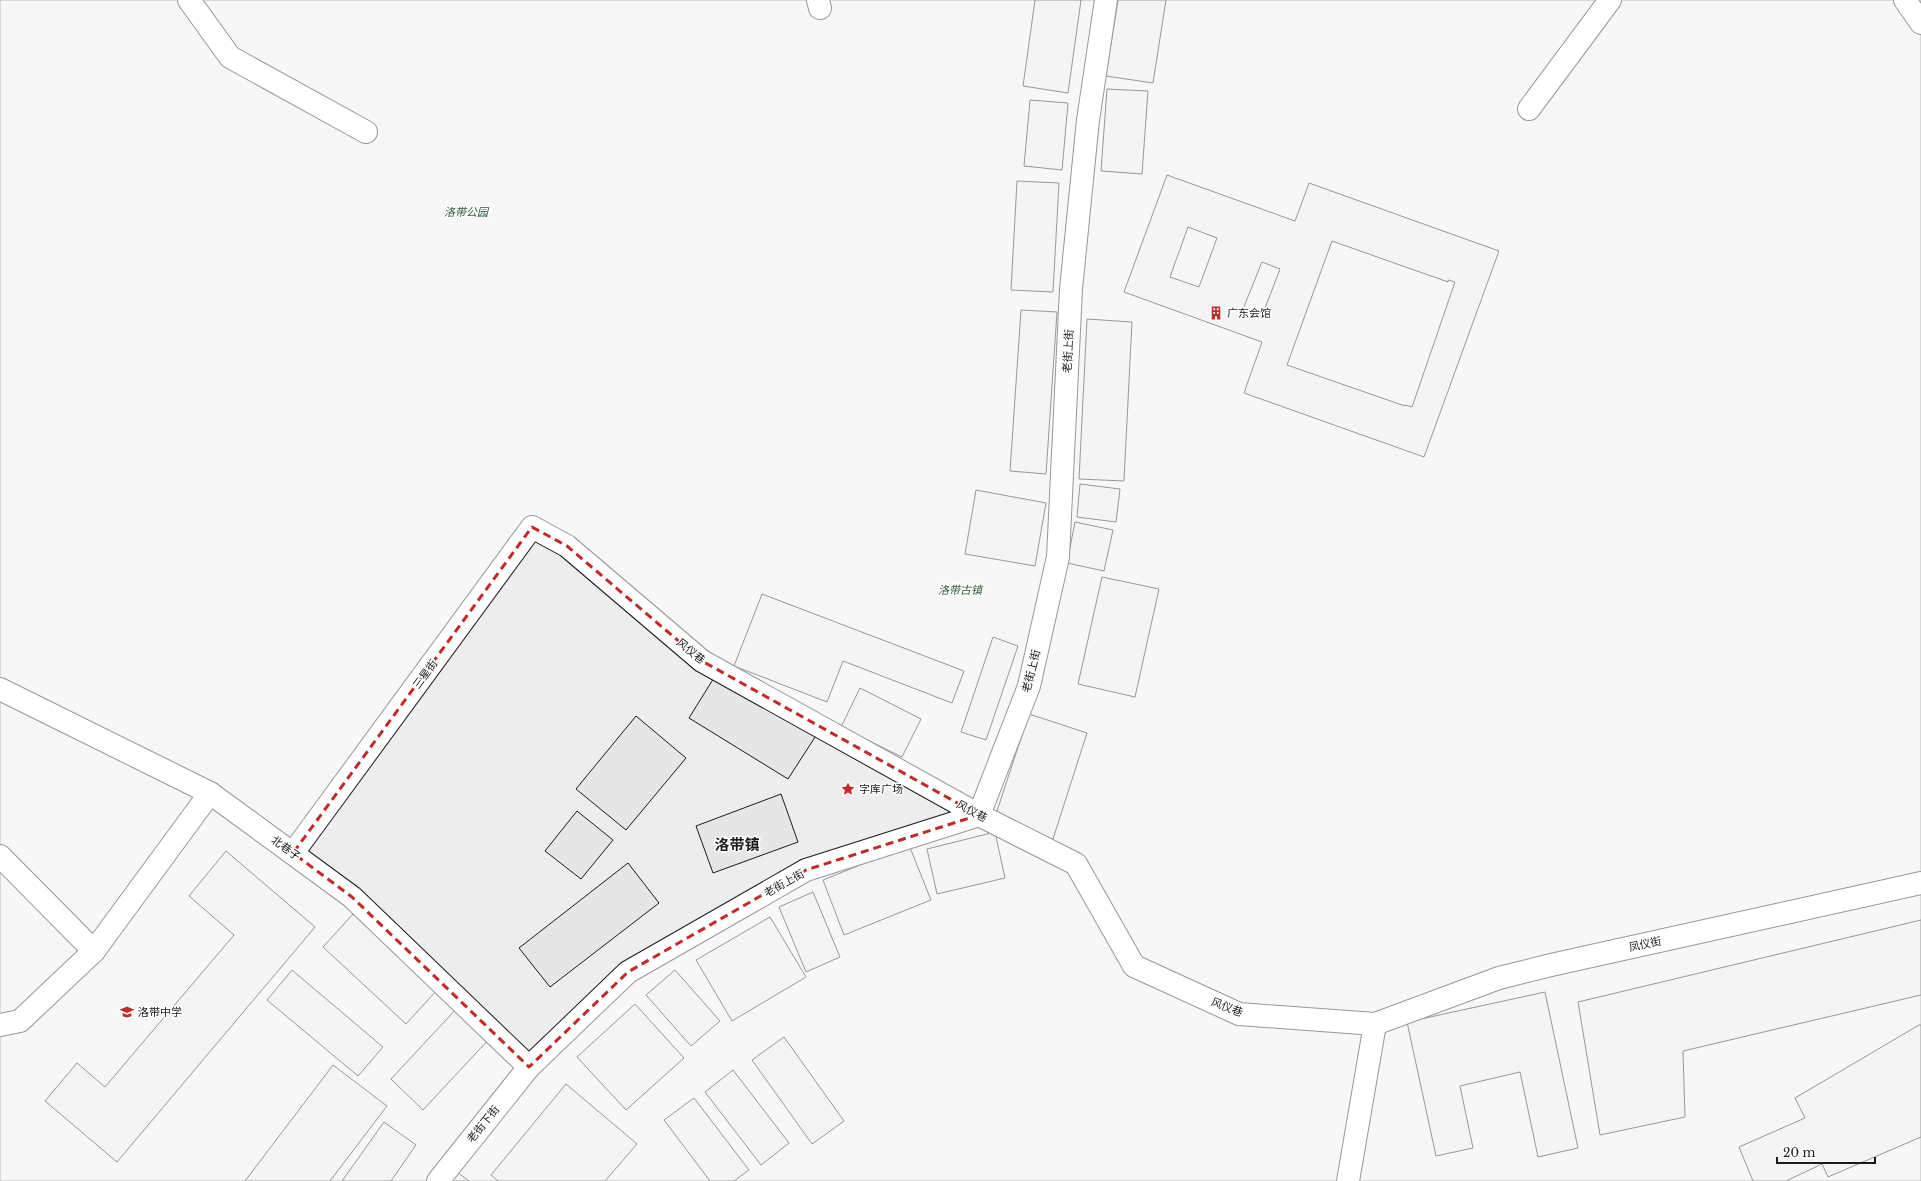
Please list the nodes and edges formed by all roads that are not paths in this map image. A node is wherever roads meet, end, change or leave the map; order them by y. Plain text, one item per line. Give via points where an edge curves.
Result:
1 (189, 0) edge
2 (1106, 0) edge
3 (1610, 0) edge
4 (1905, 0) edge
5 (1921, 23) edge
6 (1529, 109) dead end
7 (366, 132) dead end
8 (567, 546) joint
9 (0, 689) edge
10 (210, 793) junction
11 (979, 816) junction
12 (293, 853) junction
13 (0, 856) edge
14 (1921, 883) edge
15 (94, 951) junction
16 (1375, 1024) junction
17 (0, 1025) edge
18 (529, 1067) junction
19 (438, 1181) edge
20 (1348, 1181) edge

1 - 7 street via 230,57
2 - 11 street, 老街上街 via 1088,120 1072,289 1058,557 1029,686
3 - 6 street
4 - 5 street
8 - 11 street, 风仪巷 via 702,662
8 - 12 street, 三星街 via 532,527
9 - 10 street, 北巷子
10 - 12 street, 北巷子
10 - 15 street
11 - 16 street, 风仪巷 via 1076,864 1134,966 1240,1014
11 - 18 street, 老街上街 via 806,870 628,972
12 - 18 street, 北巷子 via 352,897
13 - 15 street
14 - 16 street, 凤仪街 via 1499,978
15 - 17 street via 20,1021
16 - 20 street
18 - 19 street, 老街下街

